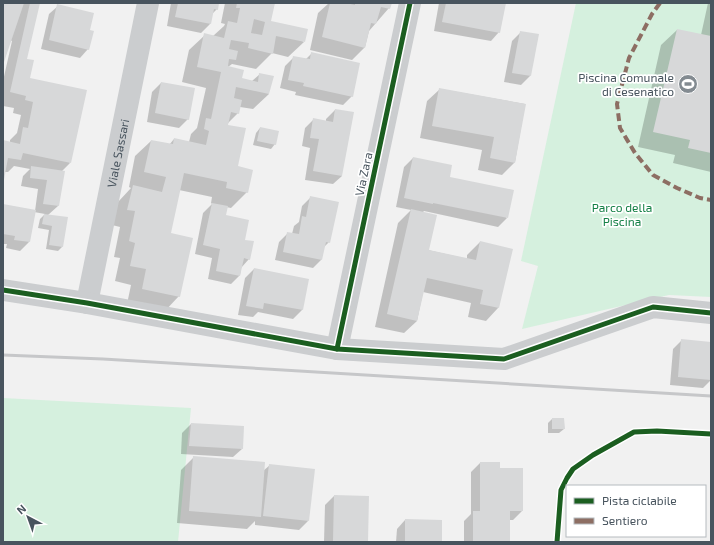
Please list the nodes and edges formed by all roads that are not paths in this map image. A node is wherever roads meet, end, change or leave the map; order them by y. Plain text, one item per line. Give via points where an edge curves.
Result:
1 (148, 3) edge
2 (410, 3) edge
3 (3, 290) edge
4 (87, 303) junction
5 (711, 313) edge
6 (337, 349) junction

1 - 4 street, Viale Sassari
2 - 6 street, Via Zara
3 - 4 street
4 - 6 street
5 - 6 street via 654,307 504,359

